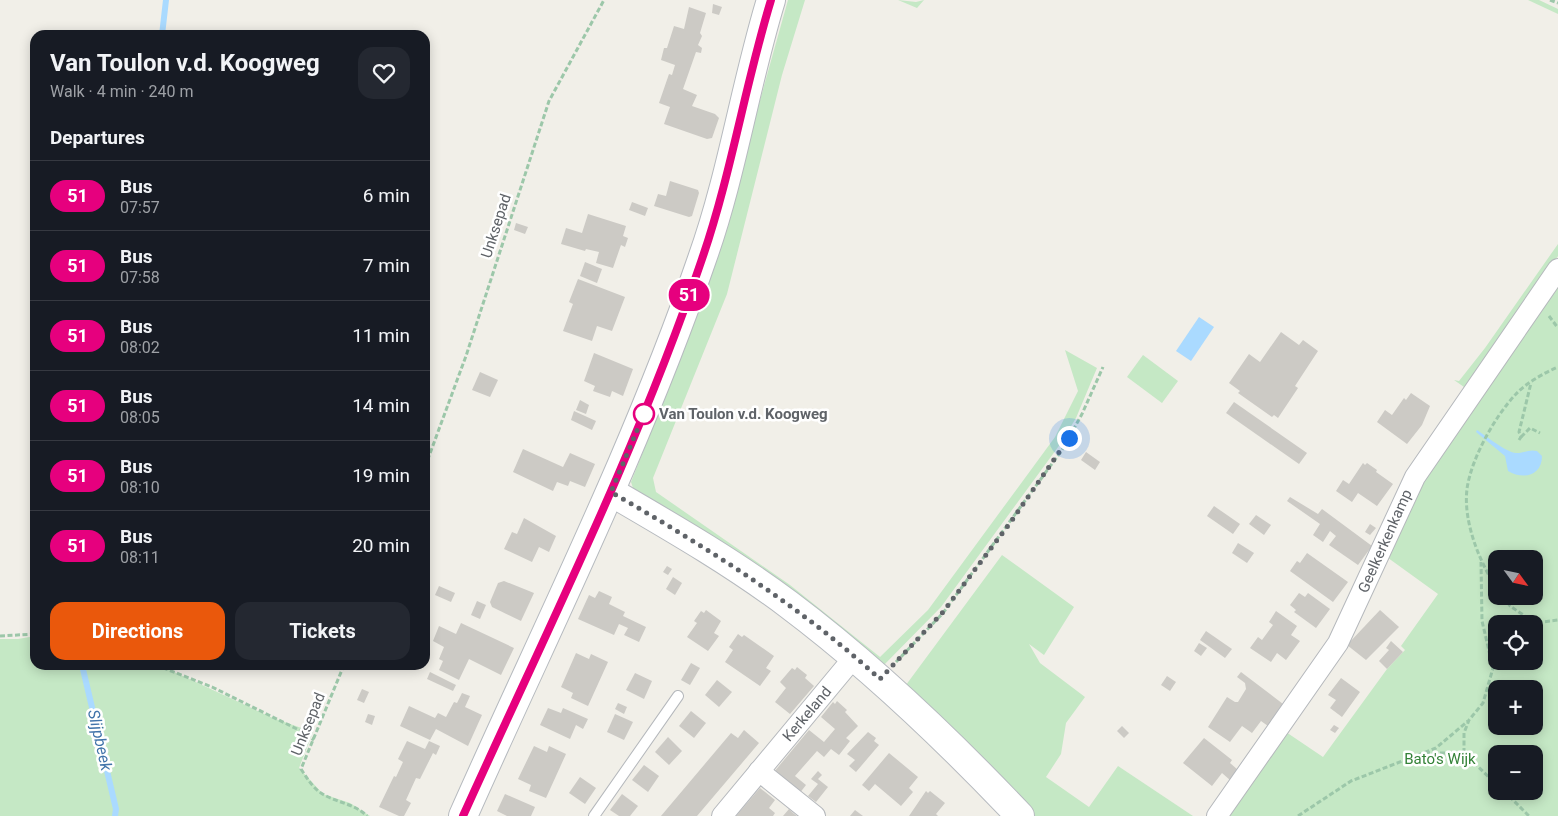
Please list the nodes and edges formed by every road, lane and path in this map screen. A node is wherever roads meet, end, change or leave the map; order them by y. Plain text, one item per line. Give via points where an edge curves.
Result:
1 (604, 0) edge
2 (770, 0) edge
3 (1550, 0) edge
4 (1558, 3) edge
5 (1558, 269) edge
6 (1103, 367) dead end
7 (1558, 367) edge
8 (1531, 383) junction
9 (1540, 433) dead end
10 (430, 453) edge
11 (611, 492) junction
12 (1481, 560) junction
13 (1488, 573) edge
14 (1509, 605) edge
15 (1522, 615) edge
16 (1558, 620) edge
17 (1543, 622) edge
18 (30, 634) edge
19 (0, 636) edge
20 (1488, 647) edge
21 (855, 656) junction
22 (169, 670) edge
23 (342, 670) edge
24 (1492, 670) edge
25 (880, 679) junction
26 (678, 696) dead end
27 (1470, 720) junction
28 (314, 740) junction
29 (1464, 753) junction
30 (1425, 754) junction
31 (759, 771) junction
32 (1488, 776) edge
33 (1513, 800) edge
34 (368, 816) edge
35 (463, 816) edge
36 (594, 816) edge
37 (722, 816) edge
38 (815, 816) edge
39 (1020, 816) edge
40 (1217, 816) edge
41 (1298, 816) edge
42 (1529, 816) edge

1 - 10 path, Unksepad via 548,101 466,356
2 - 11 street via 703,257 650,402
3 - 4 path
5 - 40 street, Geelkerkenkamp via 1415,477 1331,655
6 - 25 path via 1062,450 943,612
7 - 8 path
8 - 9 path via 1520,439 1530,428
8 - 12 path via 1517,392 1500,413 1484,443 1467,490 1470,525
11 - 21 street via 703,546
11 - 35 street
12 - 13 path
12 - 20 path via 1482,621
14 - 15 path
16 - 17 path
18 - 19 path
21 - 25 street
21 - 31 street, Kerkeland
22 - 28 path via 212,687
23 - 28 path, Unksepad
24 - 27 path via 1483,703
25 - 39 street
26 - 36 lane
27 - 29 path via 1464,733
27 - 30 path
28 - 34 path, Unksepad via 301,769 312,786
29 - 30 path
29 - 32 path
30 - 41 path via 1351,781
31 - 37 street, Kerkeland
31 - 38 street
33 - 42 path

